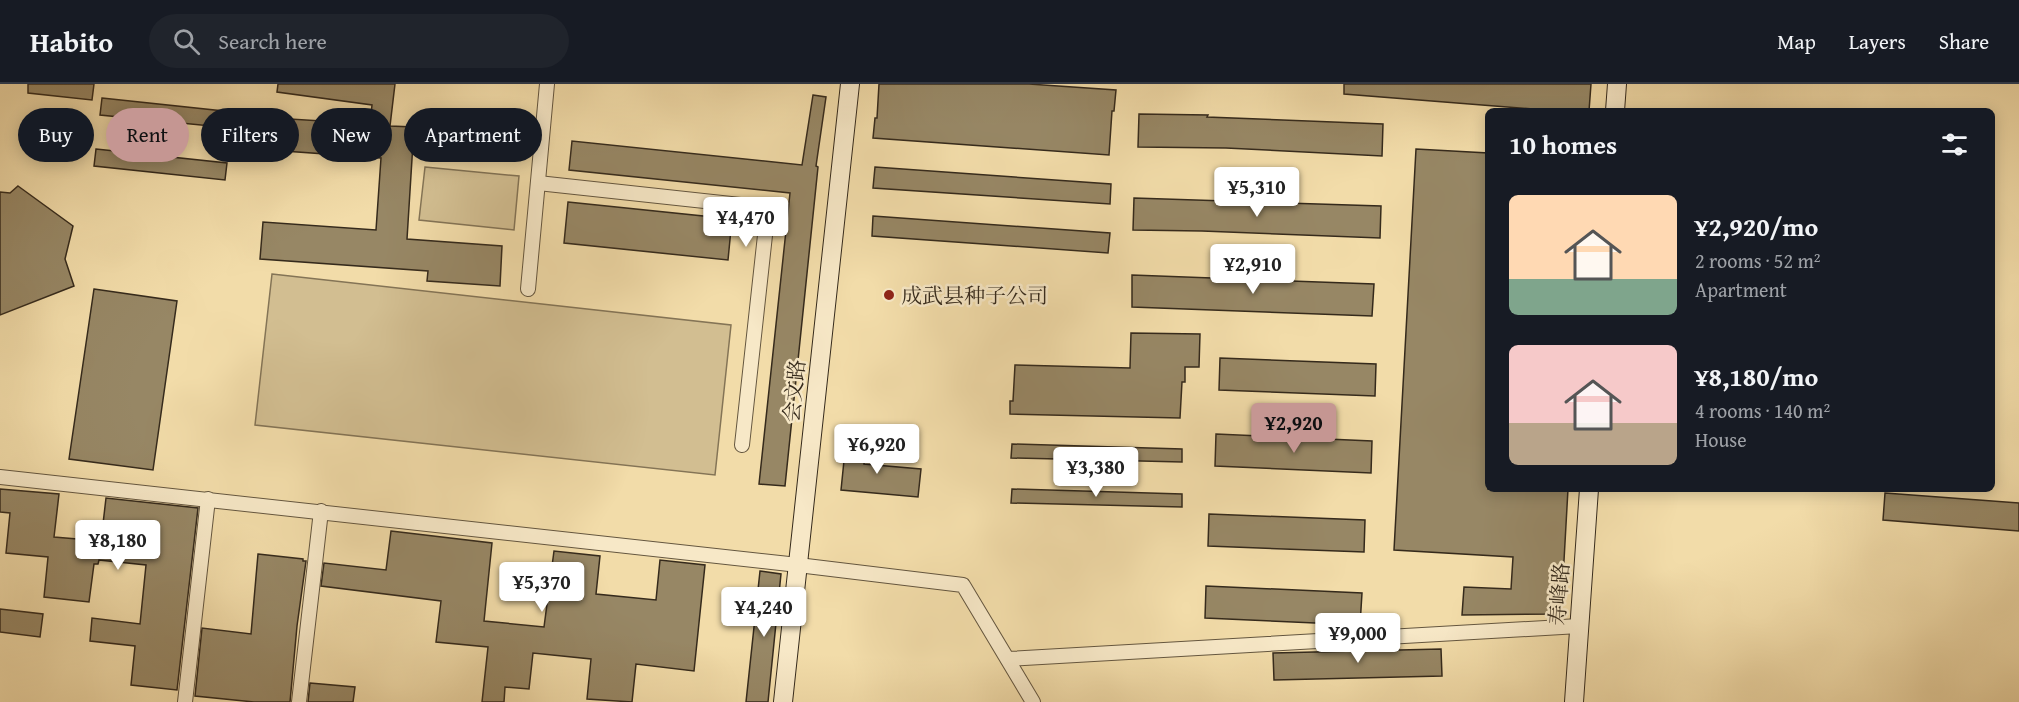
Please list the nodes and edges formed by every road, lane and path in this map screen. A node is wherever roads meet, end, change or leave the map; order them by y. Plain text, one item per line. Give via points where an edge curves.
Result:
1 (547, 84) edge
2 (850, 84) edge
3 (1617, 84) edge
4 (1615, 108) edge
5 (538, 183) junction
6 (528, 289) dead end
7 (742, 445) dead end
8 (0, 477) edge
9 (1589, 492) edge
10 (208, 499) junction
11 (321, 511) junction
12 (798, 565) junction
13 (1579, 626) junction
14 (1008, 659) junction
15 (185, 702) edge
16 (299, 702) edge
17 (783, 702) edge
18 (1034, 702) edge
19 (1574, 702) edge

1 - 5 street
2 - 12 street, 会文路
3 - 4 street
5 - 6 street
5 - 7 street via 768,208
8 - 10 street
9 - 13 street, 寿峰路
10 - 11 street
10 - 15 street
11 - 12 street
11 - 16 street
12 - 14 street via 963,585
12 - 17 street, 会文路
13 - 14 street
13 - 19 street, 寿峰路
14 - 18 street

